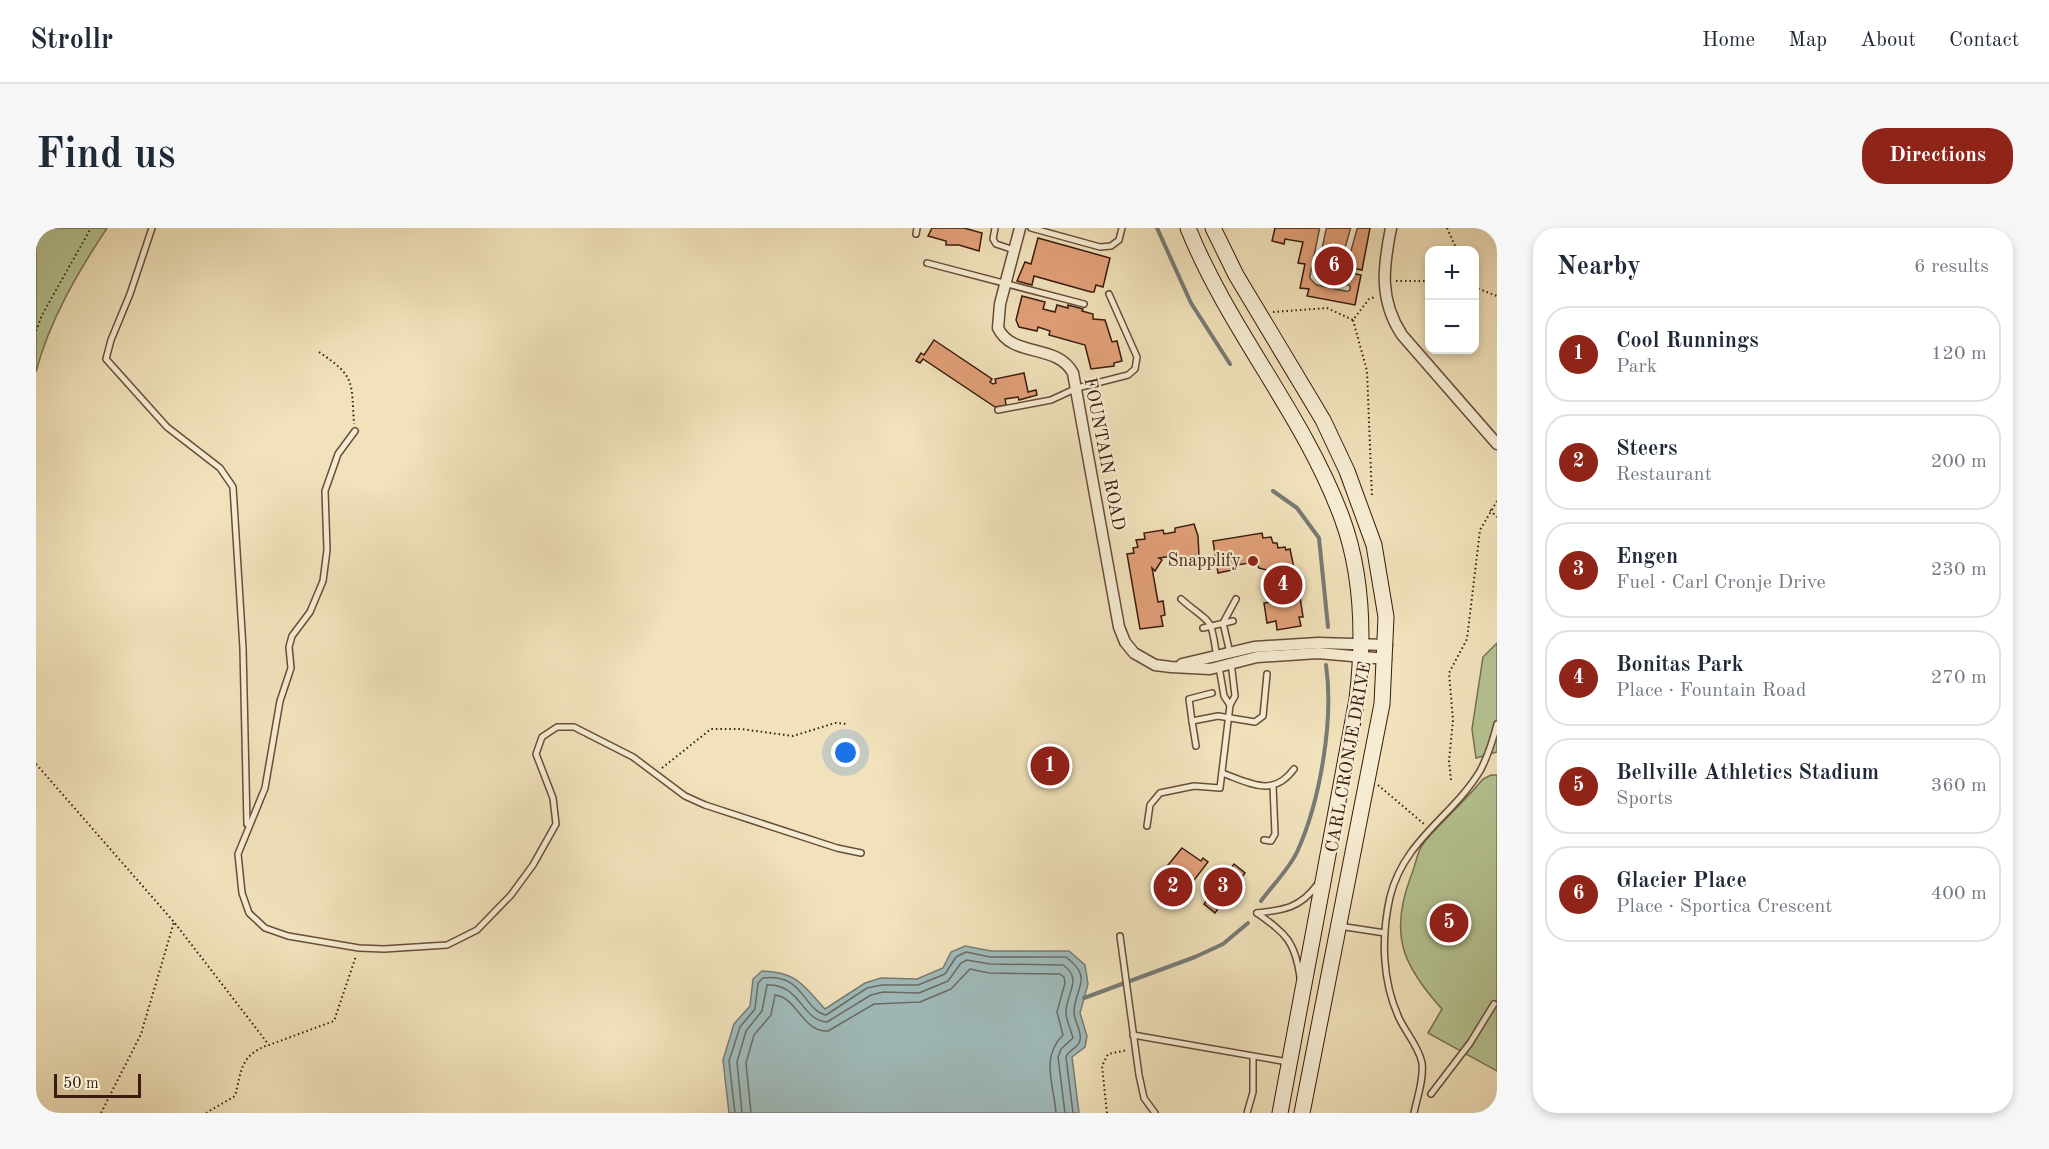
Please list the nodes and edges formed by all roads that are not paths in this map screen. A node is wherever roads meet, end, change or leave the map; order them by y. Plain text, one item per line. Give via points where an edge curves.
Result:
1 (152, 228) edge
2 (995, 228) edge
3 (1020, 228) edge
4 (1030, 228) edge
5 (1122, 228) edge
6 (1188, 228) edge
7 (1213, 228) edge
8 (1323, 228) edge
9 (1354, 228) edge
10 (1391, 228) edge
11 (1014, 250) junction
12 (1318, 257) junction
13 (927, 262) dead end
14 (1005, 284) junction
15 (1347, 288) dead end
16 (1109, 294) dead end
17 (1084, 304) dead end
18 (1077, 388) junction
19 (998, 410) dead end
20 (355, 431) road end
21 (1497, 444) edge
22 (1181, 599) dead end
23 (1236, 599) dead end
24 (1233, 621) dead end
25 (1224, 623) junction
26 (1213, 626) junction
27 (1203, 628) dead end
28 (1360, 650) junction
29 (1386, 652) junction
30 (1231, 657) junction
31 (1217, 661) junction
32 (1267, 674) dead end
33 (1212, 693) dead end
34 (1230, 705) junction
35 (1228, 720) junction
36 (1192, 721) junction
37 (1497, 724) edge
38 (1196, 746) dead end
39 (1294, 769) dead end
40 (1222, 773) junction
41 (1273, 786) junction
42 (1147, 826) dead end
43 (247, 828) junction
44 (1264, 840) dead end
45 (861, 853) dead end
46 (1323, 878) junction
47 (1338, 926) junction
48 (1385, 933) junction
49 (1120, 936) dead end
50 (1302, 994) junction
51 (1494, 1004) dead end
52 (1133, 1035) junction
53 (1252, 1057) junction
54 (1290, 1062) junction
55 (1431, 1094) dead end
56 (1155, 1113) edge
57 (1247, 1113) edge
58 (1280, 1113) edge
59 (1302, 1113) edge
60 (1414, 1113) edge

1 - 43 lane via 106,359 167,426 220,468 233,487 243,648
2 - 11 lane via 994,242
3 - 11 street, FOUNTAIN ROAD
4 - 5 lane via 1104,247 1119,240
6 - 28 main road, CARL CRONJE DRIVE via 1217,287 1301,432 1343,520 1358,585
7 - 29 main road, CARL CRONJE DRIVE via 1259,316 1323,420 1347,471 1378,564 1386,617
8 - 12 lane
9 - 12 lane via 1345,260
10 - 21 street via 1383,282 1387,306 1402,335
11 - 14 street, FOUNTAIN ROAD
12 - 15 lane via 1314,280
13 - 14 lane
14 - 17 lane
14 - 18 street, FOUNTAIN ROAD via 997,316 1001,334 1015,344 1062,359 1073,373
16 - 18 lane via 1137,365 1128,375
18 - 19 lane via 1052,400
18 - 31 street, FOUNTAIN ROAD via 1121,634 1140,658 1155,664 1210,669
20 - 43 lane via 338,454 325,491 327,550 323,581 310,612 292,636 291,668 279,701 265,788
22 - 26 lane via 1204,614
23 - 25 lane
24 - 25 lane
25 - 26 lane
25 - 30 lane
26 - 27 lane
26 - 31 lane
28 - 29 street, FOUNTAIN ROAD
28 - 30 street, FOUNTAIN ROAD
28 - 46 main road, CARL CRONJE DRIVE via 1357,699
29 - 47 main road, CARL CRONJE DRIVE via 1385,686
30 - 31 street, FOUNTAIN ROAD
30 - 34 lane via 1235,696
31 - 34 lane via 1224,696
32 - 35 lane via 1260,720
33 - 36 lane via 1191,697
34 - 35 lane
35 - 36 lane via 1218,716
35 - 40 lane
36 - 38 lane
37 - 48 lane via 1480,771 1411,851 1391,895
39 - 41 lane via 1287,779
40 - 41 lane via 1252,784
40 - 42 lane via 1220,788 1194,786 1160,792 1150,806
41 - 44 lane via 1275,834 1271,841
43 - 45 lane via 238,854 242,893 249,913 264,928 288,936 359,948 447,945 477,930 511,895 534,865 556,824 553,798 536,754 539,742 551,729 562,726 574,727 633,757 685,796 705,805
46 - 50 main road, CARL CRONJE DRIVE
46 - 50 lane via 1299,905 1257,913 1279,929 1293,946
47 - 48 lane
47 - 59 main road, CARL CRONJE DRIVE
48 - 60 lane via 1388,991 1422,1063
49 - 52 lane
50 - 54 main road, CARL CRONJE DRIVE
51 - 55 lane
52 - 53 lane
52 - 56 lane via 1144,1098
53 - 54 lane
53 - 57 lane via 1253,1092
54 - 58 main road, CARL CRONJE DRIVE

